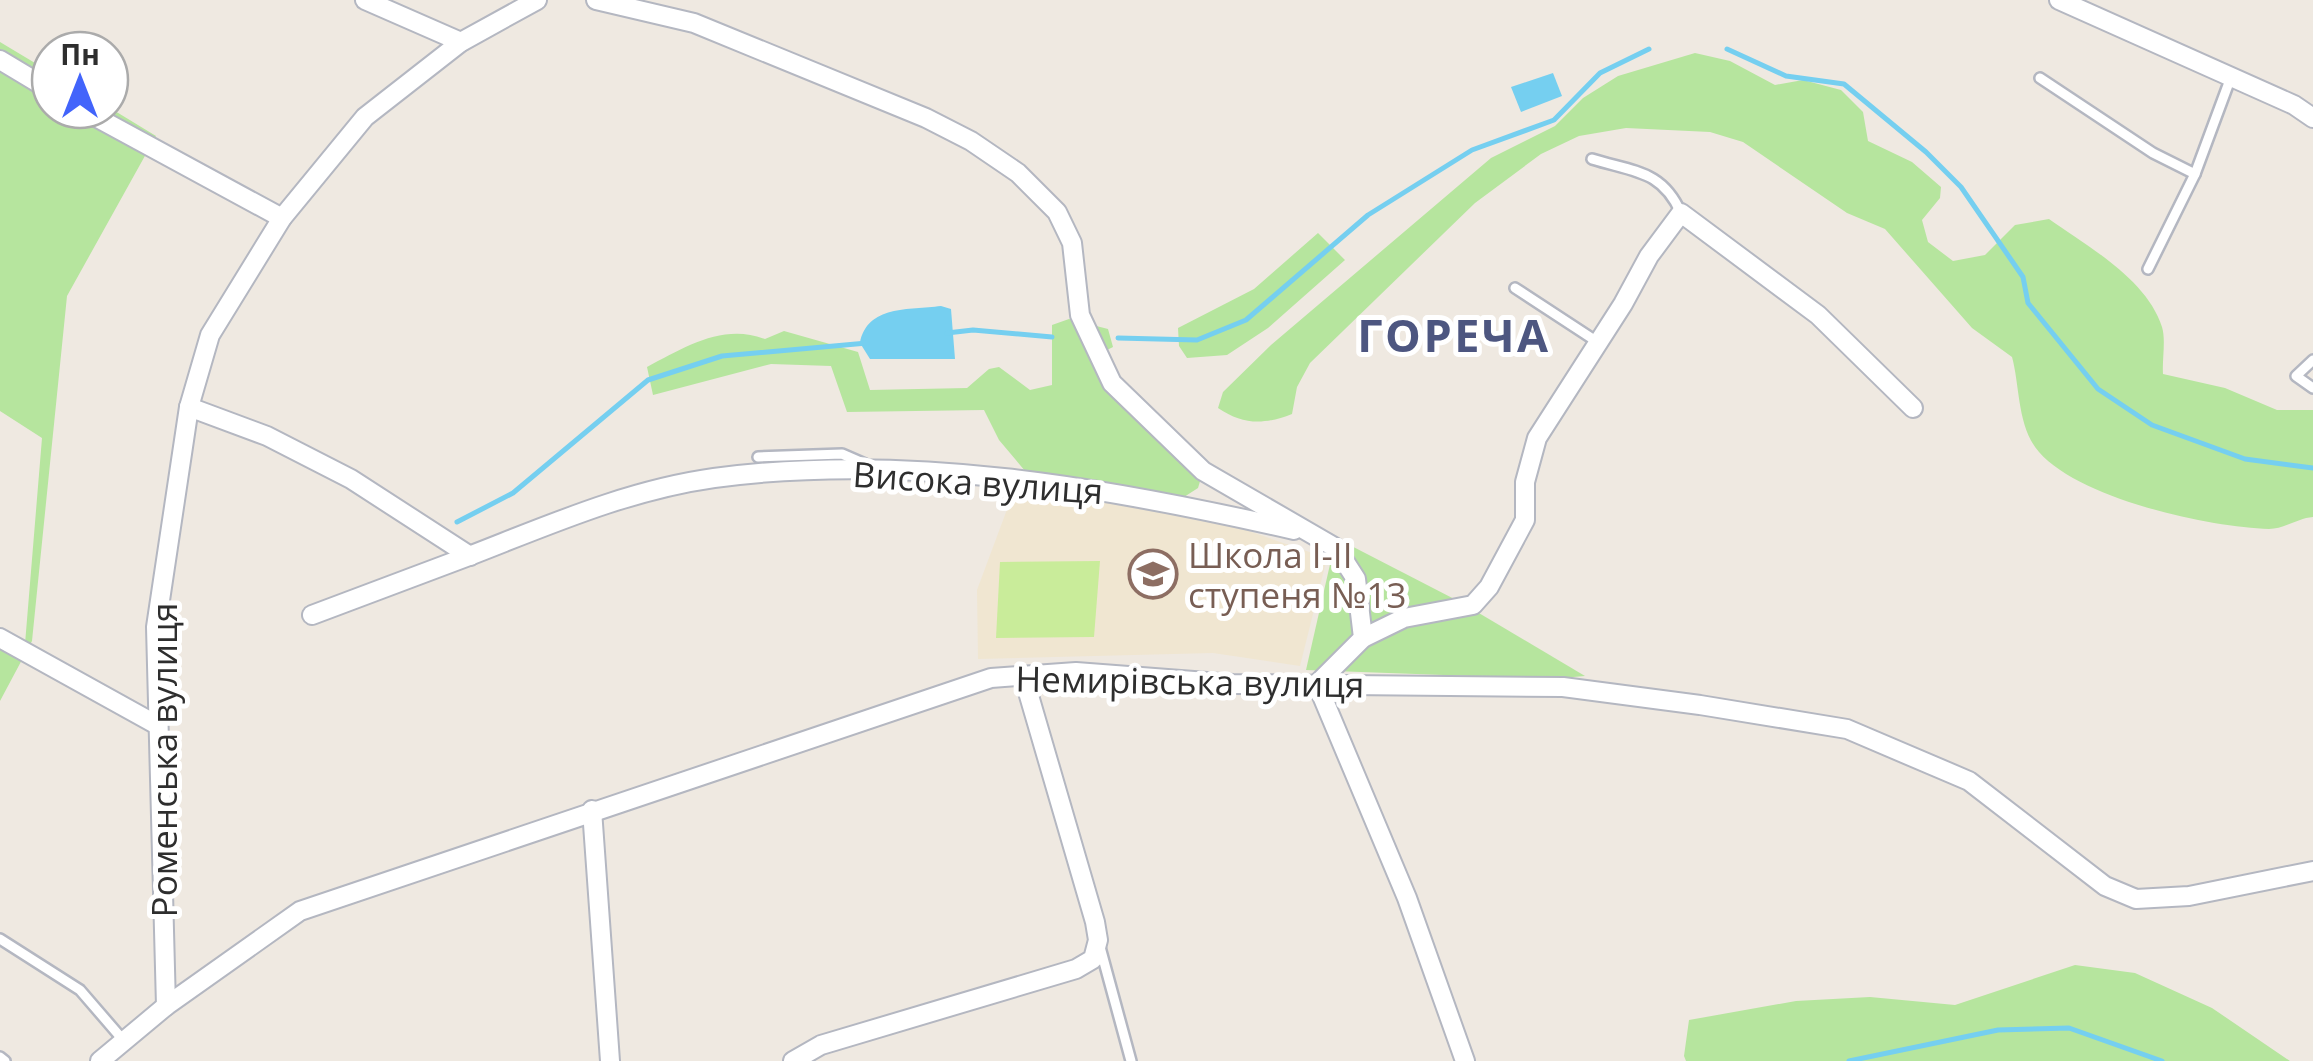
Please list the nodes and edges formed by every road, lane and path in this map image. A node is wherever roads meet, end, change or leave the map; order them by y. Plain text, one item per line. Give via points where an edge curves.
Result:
1 (364, 0) edge
2 (536, 0) edge
3 (596, 0) edge
4 (2059, 0) edge
5 (461, 42) junction
6 (0, 60) edge
7 (2230, 77) junction
8 (30, 78) edge
9 (2040, 78) dead end
10 (2313, 118) edge
11 (120, 130) edge
12 (1592, 159) dead end
13 (2195, 174) junction
14 (1681, 213) junction
15 (282, 218) junction
16 (2148, 269) dead end
17 (1515, 288) dead end
18 (1596, 341) junction
19 (2313, 360) edge
20 (2313, 388) edge
21 (189, 407) junction
22 (1913, 408) dead end
23 (758, 456) dead end
24 (877, 468) junction
25 (1314, 535) junction
26 (470, 556) junction
27 (312, 614) dead end
28 (0, 638) edge
29 (1363, 638) junction
30 (1022, 675) junction
31 (1317, 684) junction
32 (156, 725) junction
33 (592, 810) junction
34 (2313, 871) edge
35 (0, 939) edge
36 (1098, 940) junction
37 (166, 1006) junction
38 (125, 1042) junction
39 (100, 1061) edge
40 (610, 1061) edge
41 (793, 1061) edge
42 (1131, 1061) edge
43 (1466, 1061) edge

1 - 5 street
2 - 5 street, Роменська вулиця
3 - 25 street via 694,23 970,141 1018,173 1056,212 1072,243 1080,315 1112,383 1203,471
4 - 7 street
5 - 15 street, Роменська вулиця via 366,117
6 - 8 street
7 - 10 street
7 - 13 lane
9 - 13 lane
11 - 15 street
12 - 14 lane via 1656,179 1671,190
13 - 16 lane
14 - 18 street
14 - 22 street via 1818,315
15 - 21 street, Роменська вулиця via 210,336
17 - 18 lane
18 - 29 street via 1536,438 1525,482 1525,520 1489,587 1473,605 1404,618
19 - 20 lane via 2296,376
21 - 26 street via 268,436 350,478
21 - 32 street, Роменська вулиця via 156,626
23 - 24 lane via 842,454
24 - 25 street, Висока вулиця via 1153,498
24 - 26 street, Висока вулиця via 714,478 584,510
25 - 29 street via 1336,548 1356,578
26 - 27 street, Висока вулиця
28 - 32 street
29 - 31 street
30 - 31 street, Немирівська вулиця
30 - 33 street, Немирівська вулиця via 990,678
30 - 36 street
31 - 34 street, Немирівська вулиця via 1563,686 1847,729 1968,781 2105,886 2136,899 2189,896
31 - 43 street via 1407,898
32 - 37 street, Роменська вулиця
33 - 37 street, Немирівська вулиця via 300,911
33 - 40 street
35 - 38 lane via 80,990
36 - 41 street via 1092,959 1076,969 820,1045
36 - 42 lane
37 - 38 street, Немирівська вулиця
38 - 39 street, Немирівська вулиця

